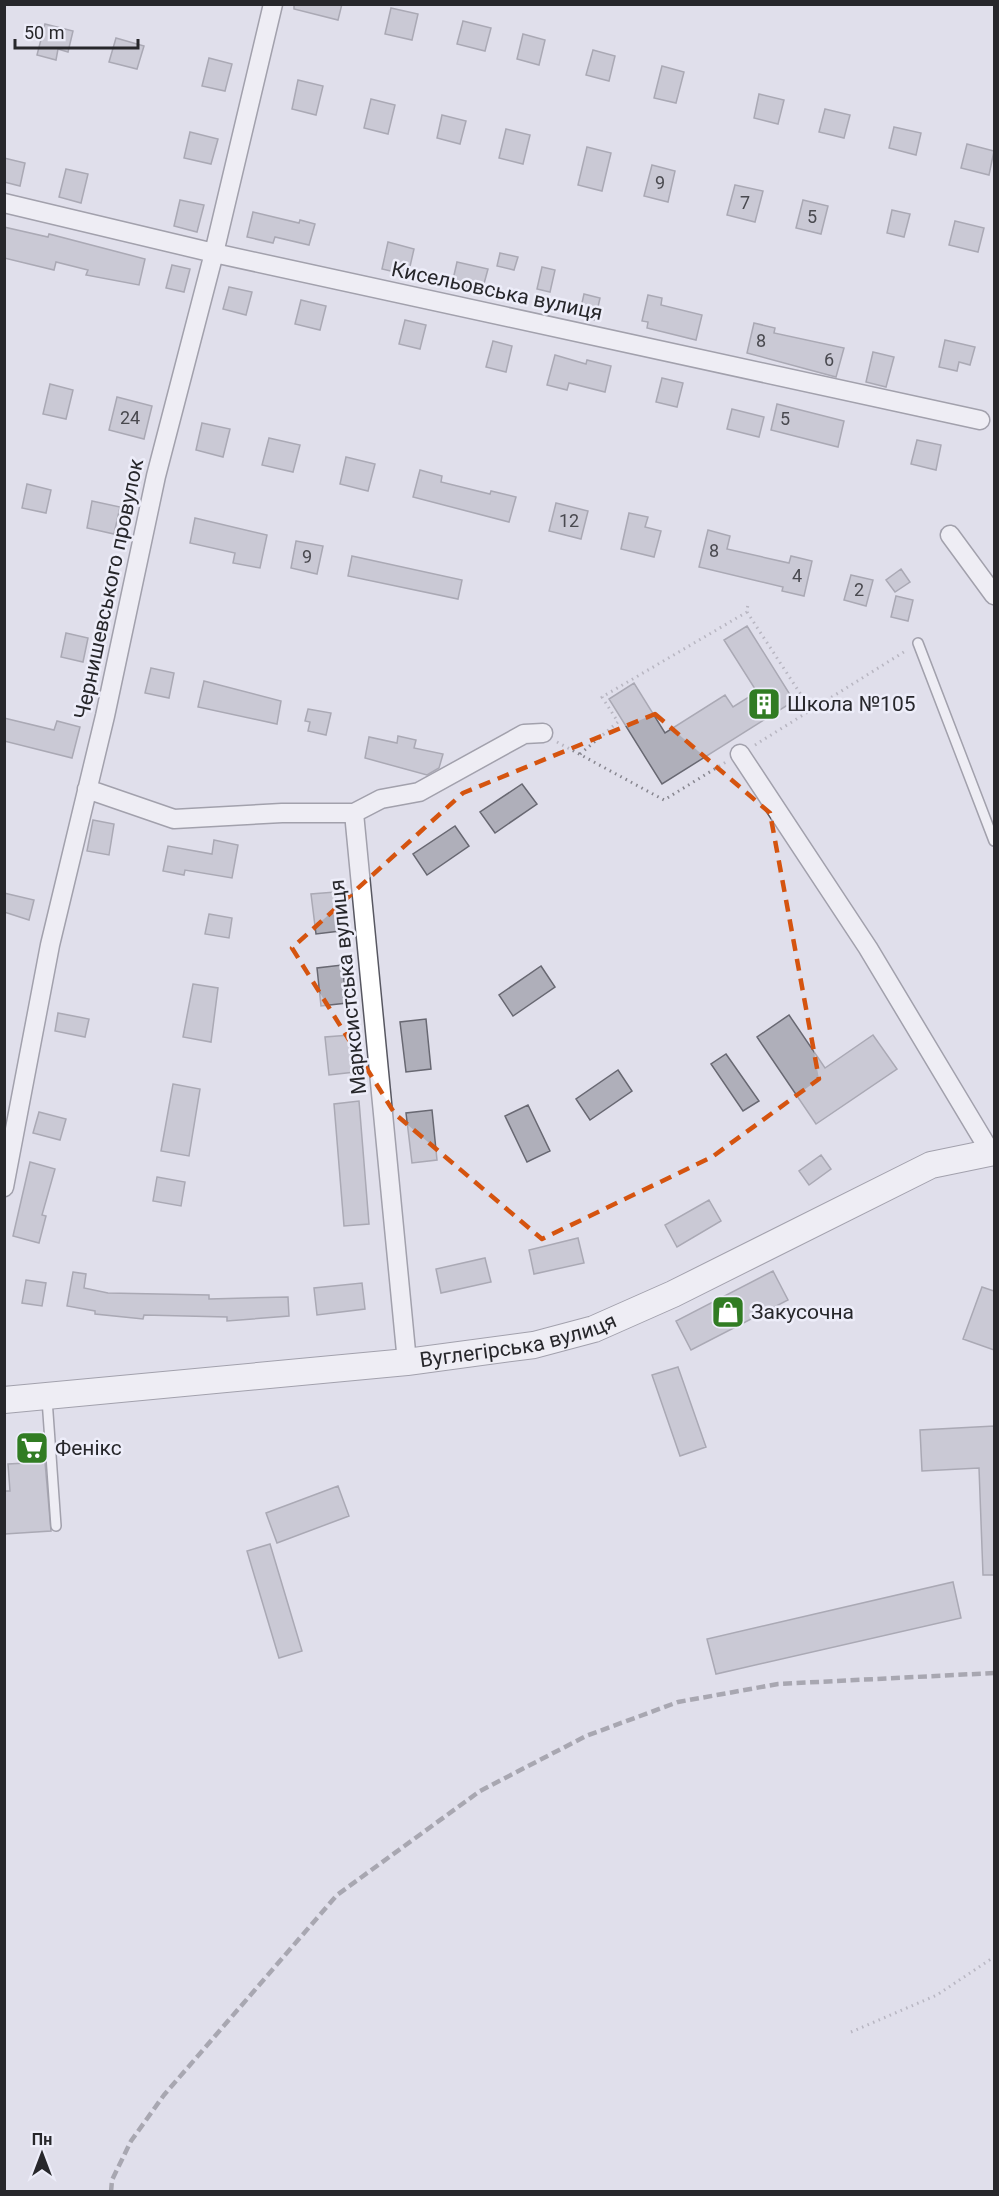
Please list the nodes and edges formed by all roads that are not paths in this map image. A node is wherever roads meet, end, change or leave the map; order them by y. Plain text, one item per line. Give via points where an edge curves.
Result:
1 (273, 4) edge
2 (4, 203) edge
3 (214, 253) junction
4 (980, 420) dead end
5 (950, 535) dead end
6 (994, 595) edge
7 (918, 643) road end
8 (543, 734) road end
9 (740, 754) road end
10 (87, 789) junction
11 (354, 813) junction
12 (994, 841) edge
13 (993, 1152) edge
14 (4, 1187) edge
15 (407, 1362) junction
16 (46, 1396) junction
17 (4, 1400) edge
18 (56, 1526) dead end

1 - 3 street, Чернишевського провулок
2 - 3 street, Кисельовська вулиця
3 - 4 street, Кисельовська вулиця
3 - 10 street, Чернишевського провулок via 156,476
5 - 6 street
7 - 12 lane
8 - 11 street via 524,734 419,792 381,799
9 - 13 street via 868,948
10 - 11 street via 174,819
10 - 14 street, Чернишевського провулок via 50,945
11 - 15 street, Марксистська вулиця
13 - 15 street, Вуглегірська вулиця via 931,1165 673,1294 594,1329 534,1346
15 - 16 street, Вуглегірська вулиця
16 - 17 street, Вуглегірська вулиця
16 - 18 lane

